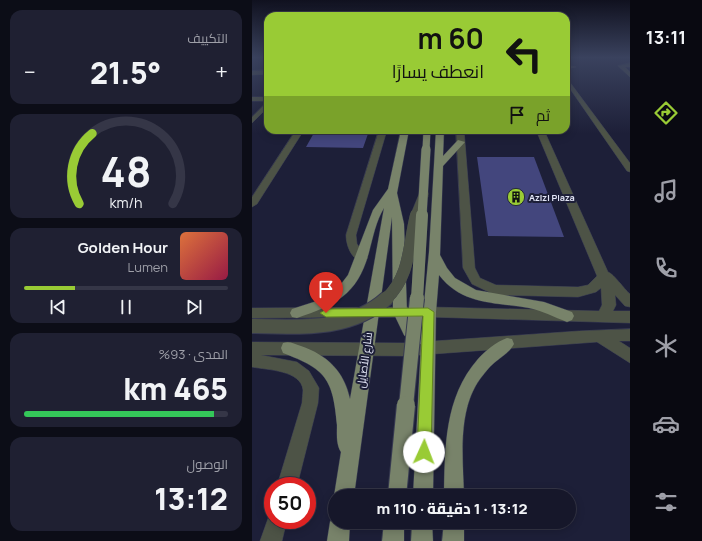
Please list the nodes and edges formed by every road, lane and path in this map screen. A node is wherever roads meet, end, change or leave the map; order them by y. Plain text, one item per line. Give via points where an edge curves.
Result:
1 (570, 85) edge
2 (252, 99) edge
3 (264, 99) edge
4 (264, 108) edge
5 (252, 121) edge
6 (297, 134) edge
7 (382, 134) edge
8 (404, 134) edge
9 (427, 134) edge
10 (440, 134) edge
11 (460, 134) edge
12 (542, 134) edge
13 (461, 142) junction
14 (438, 165) junction
15 (630, 169) edge
16 (392, 190) junction
17 (424, 194) junction
18 (252, 204) edge
19 (435, 252) junction
20 (362, 258) junction
21 (598, 261) junction
22 (603, 277) junction
23 (630, 302) edge
24 (400, 312) junction
25 (428, 312) junction
26 (252, 313) edge
27 (297, 313) junction
28 (371, 313) junction
29 (567, 316) junction
30 (603, 317) junction
31 (630, 317) edge
32 (252, 326) edge
33 (598, 335) junction
34 (630, 335) edge
35 (507, 344) junction
36 (252, 348) edge
37 (288, 348) junction
38 (427, 349) junction
39 (366, 350) junction
40 (630, 356) edge
41 (252, 360) edge
42 (349, 463) junction
43 (289, 477) edge
44 (345, 489) edge
45 (398, 489) edge
46 (423, 489) edge
47 (454, 489) edge
48 (274, 529) edge
49 (339, 529) edge
50 (394, 529) edge
51 (422, 529) edge
52 (454, 529) edge
53 (271, 541) edge
54 (338, 541) edge
55 (393, 541) edge
56 (422, 541) edge
57 (454, 541) edge

1 - 15 street
2 - 3 street
4 - 5 street
6 - 18 street
7 - 20 street via 351,235 352,245
8 - 16 main road, شارع الأصايل
9 - 17 main road, bridge
10 - 14 main road
11 - 13 street
12 - 21 street
13 - 14 main road
13 - 22 street via 468,268 476,281 495,290 578,292 592,289
14 - 19 main road
16 - 20 main road via 374,215
16 - 24 main road via 399,224
16 - 28 main road, شارع الأصايل
17 - 32 street, bridge via 414,220 404,273 396,289 381,304 360,316 336,324
17 - 45 main road, bridge via 417,296
19 - 25 main road
19 - 29 main road via 439,267 446,277 465,291 487,298 542,306
20 - 27 main road via 354,279 344,290 323,304
21 - 22 street
21 - 23 street via 616,289
22 - 30 street via 610,298
24 - 25 street
24 - 28 street
24 - 38 main road via 409,331
25 - 29 street
25 - 38 main road
26 - 27 street
27 - 28 street
28 - 39 main road, شارع الأصايل
29 - 30 street
30 - 31 street
33 - 34 street
33 - 35 street
33 - 40 street
35 - 38 street
35 - 47 main road via 491,354 474,373 464,390 455,440
36 - 37 street
37 - 39 street
37 - 42 main road via 316,358 332,373 338,384 342,396
38 - 39 street
38 - 46 main road
39 - 42 main road, شارع الأصايل
41 - 43 street via 292,368 304,376 311,388 310,403
42 - 44 main road, شارع الأصايل
48 - 53 street
49 - 54 main road
50 - 55 main road
51 - 56 main road
52 - 57 main road

